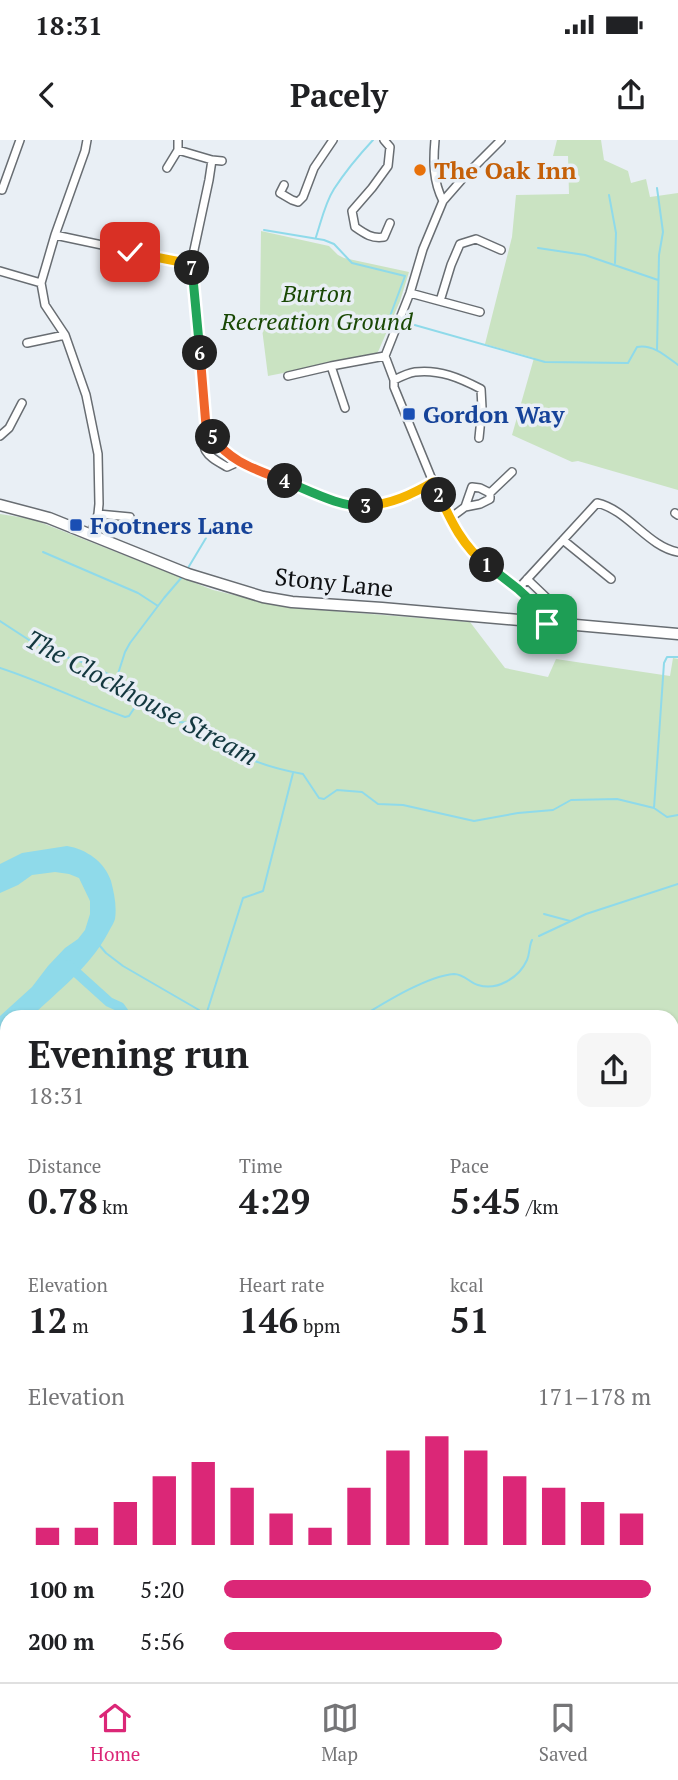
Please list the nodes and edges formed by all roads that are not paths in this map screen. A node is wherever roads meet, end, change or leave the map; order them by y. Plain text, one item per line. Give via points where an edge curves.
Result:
1 (20, 140) edge
2 (87, 140) edge
3 (178, 140) edge
4 (333, 140) edge
5 (384, 140) edge
6 (435, 140) edge
7 (501, 140) edge
8 (178, 150) junction
9 (212, 160) junction
10 (222, 161) dead end
11 (167, 168) dead end
12 (3, 179) edge
13 (284, 185) dead end
14 (2, 190) dead end
15 (443, 201) junction
16 (390, 223) dead end
17 (55, 235) junction
18 (501, 250) dead end
19 (191, 264) junction
20 (0, 271) edge
21 (41, 283) junction
22 (410, 293) junction
23 (440, 301) junction
24 (480, 312) dead end
25 (65, 335) junction
26 (27, 343) dead end
27 (385, 356) junction
28 (331, 366) junction
29 (288, 376) dead end
30 (394, 380) junction
31 (22, 402) dead end
32 (345, 408) dead end
33 (206, 426) junction
34 (0, 436) edge
35 (479, 438) dead end
36 (238, 462) junction
37 (512, 471) dead end
38 (433, 482) junction
39 (490, 493) junction
40 (0, 505) edge
41 (465, 507) junction
42 (98, 514) junction
43 (130, 517) dead end
44 (449, 519) junction
45 (91, 534) junction
46 (563, 540) junction
47 (678, 552) edge
48 (527, 579) junction
49 (611, 579) dead end
50 (518, 589) junction
51 (569, 608) dead end
52 (547, 624) junction
53 (678, 634) edge

1 - 12 street
2 - 17 street
3 - 8 street
4 - 13 street via 298,202 279,193
5 - 16 street via 390,148 388,166 352,211 355,227 377,238 384,237
6 - 15 street via 435,181
7 - 15 street
8 - 9 street
8 - 11 street
9 - 10 street
9 - 19 street
12 - 14 street
15 - 22 street
17 - 19 street
17 - 21 street
18 - 23 street via 476,239 460,244
19 - 33 street
20 - 21 street
21 - 25 street via 45,305
22 - 23 street
22 - 27 street
23 - 24 street
25 - 26 street
25 - 42 street via 86,395 98,454
27 - 28 street
27 - 30 street
28 - 29 street
28 - 32 street
30 - 35 street via 414,372 434,372 481,389
30 - 38 street
31 - 34 street
33 - 36 street via 219,447
33 - 36 street via 202,442 209,456 227,467
36 - 38 street via 358,506 401,499
37 - 39 street
38 - 44 street
39 - 41 street via 490,499
39 - 41 street via 472,487
40 - 45 main road, Stony Lane
41 - 44 street
42 - 43 street
42 - 45 street
44 - 50 street via 478,558
45 - 52 main road, Stony Lane via 188,574 263,597
46 - 47 street via 597,503
46 - 48 street
46 - 49 street
48 - 50 street
48 - 51 street via 549,600
50 - 52 street via 544,613
52 - 53 main road, Stony Lane

